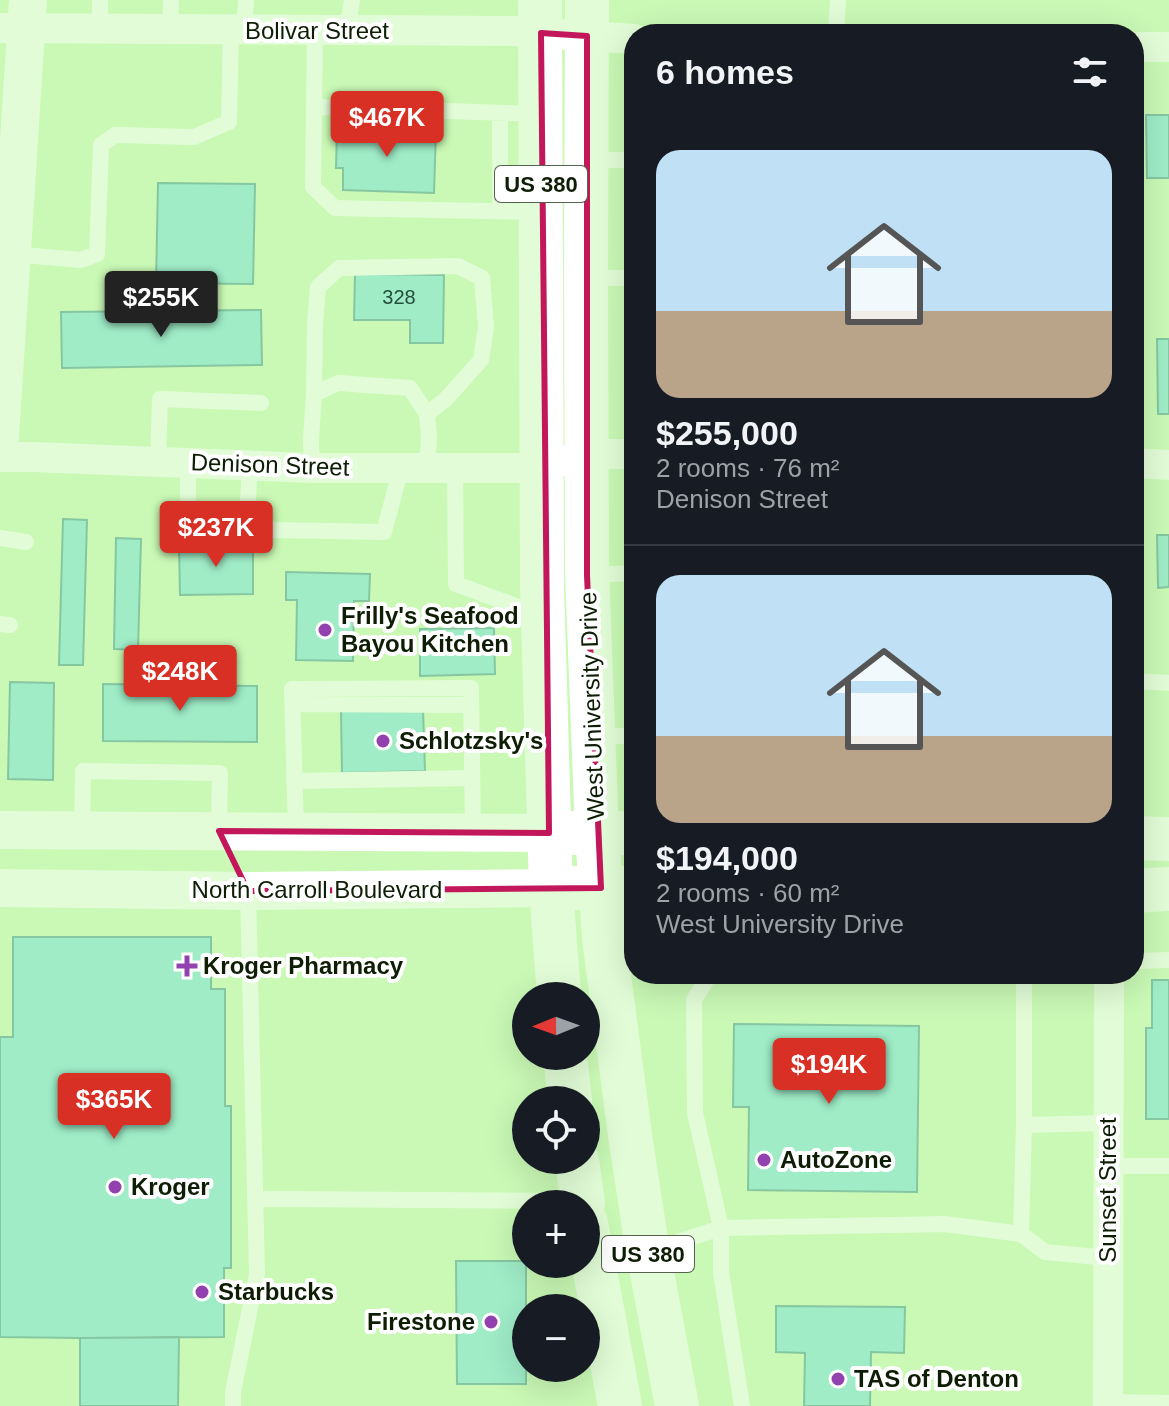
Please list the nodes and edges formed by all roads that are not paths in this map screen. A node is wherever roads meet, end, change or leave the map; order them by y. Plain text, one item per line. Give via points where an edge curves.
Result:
1 (171, 0) edge
2 (246, 0) edge
3 (352, 0) edge
4 (838, 0) edge
5 (100, 15) edge
6 (540, 16) edge
7 (587, 18) edge
8 (18, 19) edge
9 (837, 24) edge
10 (170, 30) junction
11 (238, 30) junction
12 (315, 31) junction
13 (347, 31) junction
14 (624, 35) edge
15 (1144, 47) edge
16 (1169, 47) edge
17 (314, 107) junction
18 (520, 113) junction
19 (587, 160) junction
20 (624, 160) edge
21 (521, 212) junction
22 (12, 254) junction
23 (586, 278) junction
24 (624, 278) edge
25 (314, 394) junction
26 (261, 403) dead end
27 (427, 414) junction
28 (0, 437) edge
29 (586, 454) junction
30 (624, 454) edge
31 (0, 457) edge
32 (158, 462) junction
33 (188, 463) junction
34 (1144, 464) edge
35 (1169, 465) edge
36 (250, 466) junction
37 (312, 468) junction
38 (427, 468) junction
39 (540, 468) junction
40 (247, 517) junction
41 (0, 538) edge
42 (26, 542) dead end
43 (624, 573) edge
44 (587, 575) junction
45 (543, 615) junction
46 (1144, 682) edge
47 (1169, 683) edge
48 (614, 736) edge
49 (472, 778) junction
50 (294, 781) junction
51 (0, 830) edge
52 (82, 830) junction
53 (219, 831) junction
54 (296, 831) junction
55 (473, 832) junction
56 (549, 833) junction
57 (616, 833) edge
58 (1144, 838) edge
59 (1169, 839) edge
60 (0, 888) edge
61 (551, 888) junction
62 (618, 888) edge
63 (1169, 889) edge
64 (1144, 890) edge
65 (248, 891) junction
66 (1169, 960) edge
67 (1144, 961) edge
68 (558, 982) edge
69 (704, 984) edge
70 (1024, 984) edge
71 (1109, 984) edge
72 (1108, 1123) junction
73 (1024, 1125) junction
74 (1108, 1166) junction
75 (1169, 1166) edge
76 (512, 1197) edge
77 (255, 1199) junction
78 (721, 1228) junction
79 (1021, 1234) junction
80 (647, 1246) junction
81 (1108, 1258) junction
82 (597, 1278) edge
83 (1169, 1403) edge
84 (1108, 1404) edge
85 (233, 1406) edge
86 (620, 1406) edge
87 (677, 1406) edge
88 (742, 1406) edge

1 - 10 lane
2 - 11 lane
3 - 13 lane
4 - 9 lane
5 - 8 street, Bolivar Street
5 - 10 street, Bolivar Street
6 - 7 street, Bolivar Street
6 - 13 street, Bolivar Street
6 - 18 main road, West University Drive / US 380
7 - 14 street, Bolivar Street
7 - 19 main road, West University Drive / US 380
8 - 22 street
10 - 11 street, Bolivar Street
11 - 12 street, Bolivar Street
11 - 22 lane via 229,122 194,137 115,135 101,145 97,254 81,260
12 - 13 street, Bolivar Street
12 - 17 lane
15 - 16 street
17 - 18 lane
17 - 21 lane via 313,187 335,208
18 - 21 main road, West University Drive / US 380
19 - 20 lane
19 - 23 main road, West University Drive / US 380
21 - 39 main road, West University Drive / US 380
22 - 28 street
23 - 24 lane
23 - 29 main road, West University Drive / US 380
25 - 27 lane via 338,383 410,388
25 - 27 lane via 318,287 339,268 458,266 482,278 486,327 481,360
25 - 37 lane
26 - 32 lane via 160,399
27 - 38 lane
29 - 30 street, Denison Street
29 - 39 street, Denison Street
29 - 44 main road, West University Drive / US 380
31 - 32 street, Denison Street
32 - 33 street, Denison Street
33 - 36 street, Denison Street
33 - 40 lane via 188,515
34 - 35 street
36 - 37 street, Denison Street
36 - 40 lane
37 - 38 street, Denison Street
38 - 39 street, Denison Street
38 - 40 lane via 384,532 273,530
38 - 45 lane via 456,584
39 - 45 main road, West University Drive / US 380
41 - 42 lane
43 - 44 lane
44 - 48 main road, West University Drive / US 380
45 - 56 main road, West University Drive / US 380
46 - 47 lane
48 - 57 main road, West University Drive / US 380
49 - 50 lane
49 - 50 lane via 471,705 292,704
49 - 55 lane
50 - 54 lane
51 - 52 street
52 - 53 street
52 - 53 lane via 83,771 220,773
53 - 54 street
53 - 65 street
54 - 55 street
55 - 56 street
56 - 57 main road
56 - 61 main road, West University Drive / US 380
57 - 62 main road, West University Drive / US 380
58 - 59 main road
60 - 65 street, North Carroll Boulevard
61 - 62 main road, North Carroll Boulevard
61 - 65 street, North Carroll Boulevard
61 - 68 main road, West University Drive / US 380
62 - 80 main road, West University Drive / US 380 via 604,938
63 - 64 main road
65 - 77 lane
66 - 67 lane
69 - 78 lane via 694,1000 695,1113
70 - 73 lane
71 - 72 street, Sunset Street
72 - 73 lane
72 - 74 street, Sunset Street
73 - 79 lane
74 - 75 lane
74 - 81 street, Sunset Street
76 - 77 lane
77 - 85 lane via 257,1274
78 - 79 lane via 945,1224
78 - 80 lane
78 - 88 lane via 721,1272
79 - 81 lane via 1045,1252
80 - 87 main road, West University Drive / US 380
81 - 84 street, Sunset Street
82 - 86 main road, US 380
83 - 84 lane

